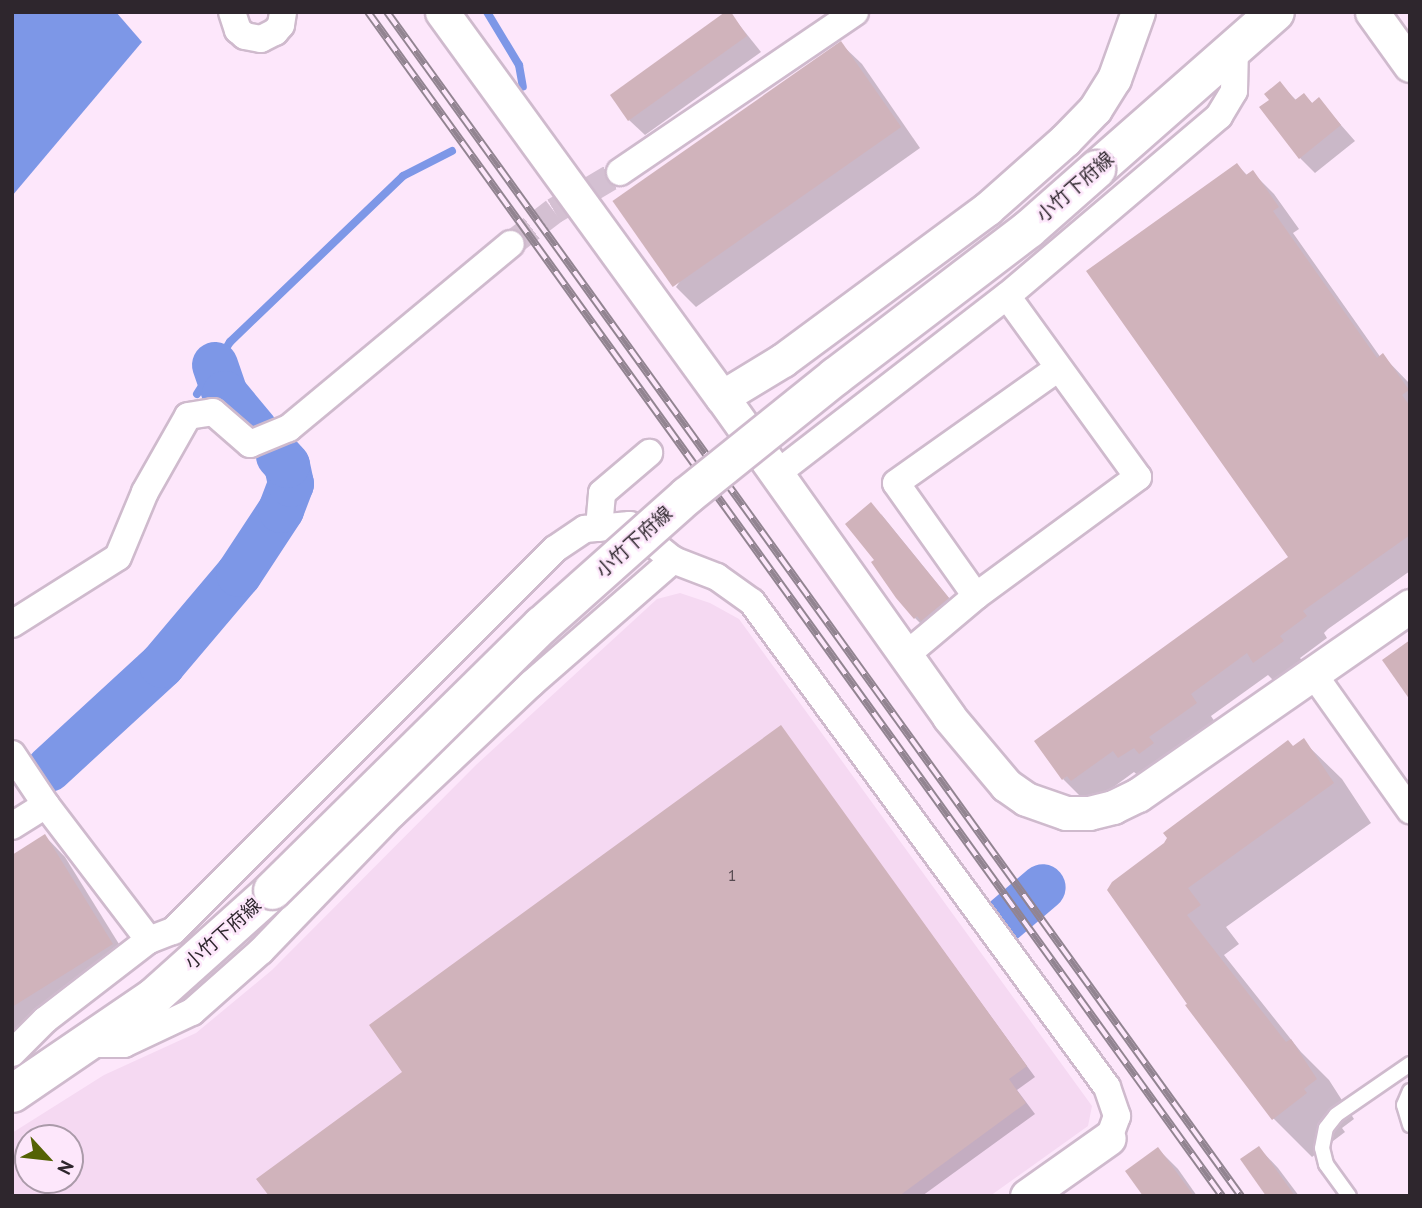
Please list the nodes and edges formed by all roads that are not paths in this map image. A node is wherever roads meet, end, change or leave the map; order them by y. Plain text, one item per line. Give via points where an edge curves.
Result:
1 (232, 12) edge
2 (283, 12) edge
3 (442, 12) edge
4 (855, 12) edge
5 (1139, 12) edge
6 (1275, 12) edge
7 (1372, 12) edge
8 (1236, 47) junction
9 (1410, 65) edge
10 (620, 172) tunnel mouth
11 (511, 244) tunnel mouth
12 (1007, 296) junction
13 (1057, 369) junction
14 (722, 397) junction
15 (649, 453) dead end
16 (775, 475) junction
17 (599, 528) junction
18 (673, 560) junction
19 (976, 596) junction
20 (1410, 606) edge
21 (12, 624) edge
22 (906, 655) junction
23 (1314, 675) junction
24 (12, 754) edge
25 (46, 805) junction
26 (1410, 810) edge
27 (12, 826) edge
28 (149, 940) junction
29 (87, 1044) junction
30 (12, 1053) edge
31 (1410, 1064) edge
32 (1410, 1091) edge
33 (12, 1093) edge
34 (1410, 1125) edge
35 (1110, 1138) joint
36 (1027, 1196) edge
37 (1349, 1196) edge

1 - 2 street via 238,30 261,39 281,25
3 - 14 street
4 - 10 street
5 - 14 street via 1114,79 1095,109 1065,140 987,209 783,360
6 - 8 main road, 小竹下府線
7 - 9 street
8 - 12 street via 1234,91 1219,116
8 - 29 main road, 小竹下府線, bridge via 1028,229 687,495 541,625 272,890 154,996
11 - 21 street via 289,428 250,444 213,412 188,416 145,492 118,556
12 - 13 street
12 - 16 street
13 - 19 street via 896,484
13 - 19 street via 1138,477
14 - 16 street
15 - 17 street via 602,493
16 - 22 street
17 - 18 street via 630,525
17 - 28 street via 585,529 555,549 228,879 173,931
18 - 29 street via 531,684 393,814 261,951 192,1012 124,1044
18 - 35 street via 717,577 752,602 1107,1087 1117,1116
19 - 22 street
20 - 23 street
22 - 23 street via 949,717 1006,785 1045,808 1066,813 1089,813 1138,795
23 - 26 street
24 - 25 street
25 - 27 street
25 - 28 street
28 - 30 street via 45,1020
29 - 33 main road, 小竹下府線
31 - 37 lane via 1342,1111 1326,1128 1322,1148 1326,1164
32 - 34 lane via 1404,1105
35 - 36 street

